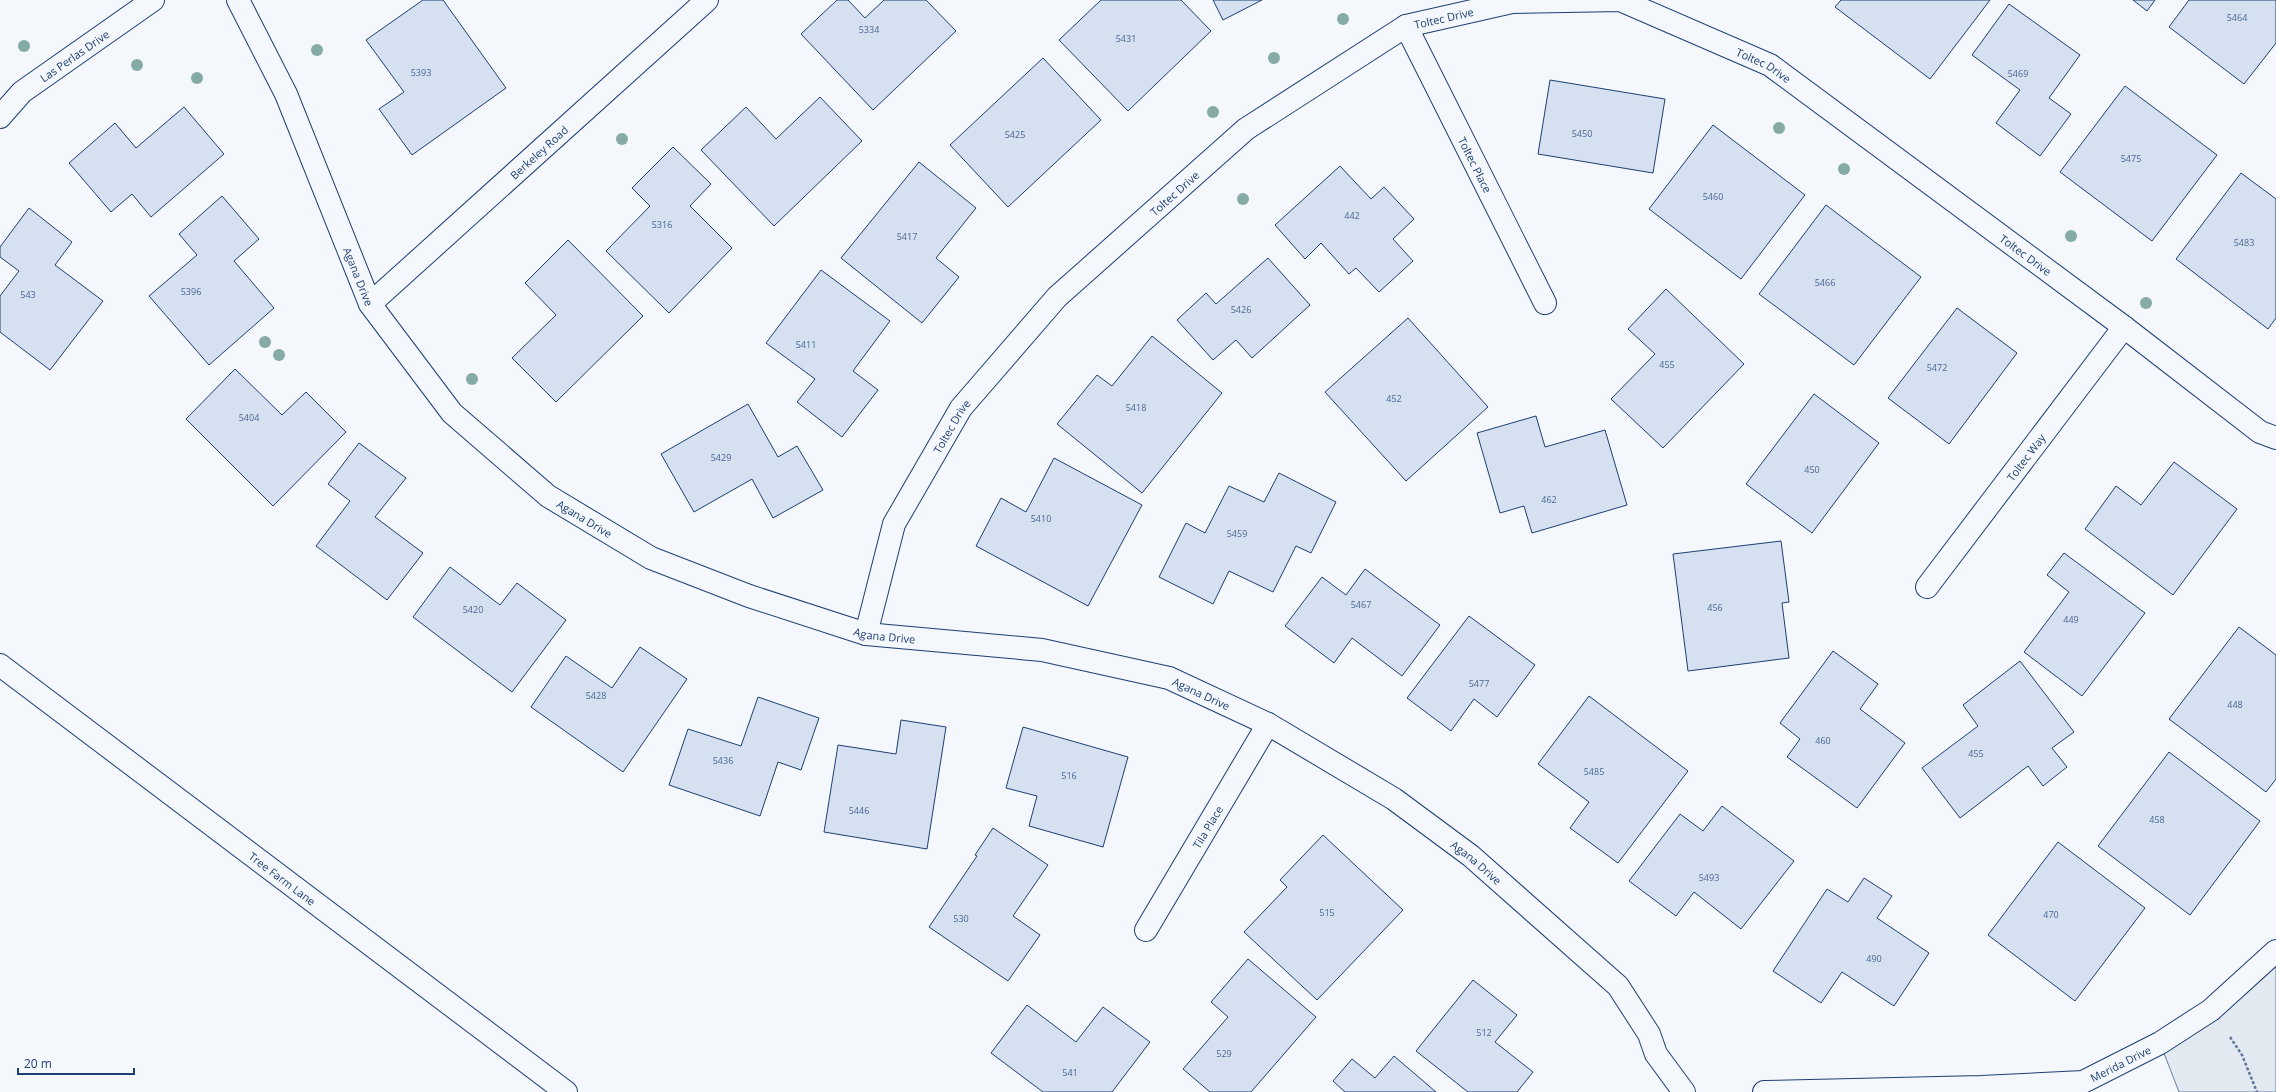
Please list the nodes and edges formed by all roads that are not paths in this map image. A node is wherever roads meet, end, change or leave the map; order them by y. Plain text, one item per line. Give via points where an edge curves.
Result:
1 (152, 0) edge
2 (238, 0) edge
3 (707, 0) edge
4 (1406, 26) junction
5 (0, 117) edge
6 (1545, 303) dead end
7 (370, 304) junction
8 (2124, 327) junction
9 (2276, 438) edge
10 (1927, 587) dead end
11 (866, 634) junction
12 (0, 665) edge
13 (1268, 724) junction
14 (1146, 930) dead end
15 (2276, 951) edge
16 (566, 1092) edge
17 (1684, 1092) edge
18 (1764, 1092) edge

1 - 5 street, Las Perlas Drive via 22,92
2 - 7 street, Agana Drive via 286,94
3 - 7 street, Berkeley Road
4 - 6 street, Toltec Place
4 - 8 street, Toltec Drive via 1512,2 1620,0 1770,64
4 - 11 street, Toltec Drive via 1246,129 1057,297 961,408 894,524
7 - 11 street, Agana Drive via 452,413 548,496 651,558 749,596
8 - 9 street, Toltec Drive via 2260,432
8 - 10 street, Toltec Way
11 - 13 street, Agana Drive via 1042,650 1169,678
12 - 16 street, Tree Farm Lane
13 - 14 street, Tila Place
13 - 17 street, Agana Drive via 1394,799 1464,852 1618,986 1649,1034 1656,1054
15 - 18 street, Merida Drive via 2211,1010 2160,1043 2083,1082

